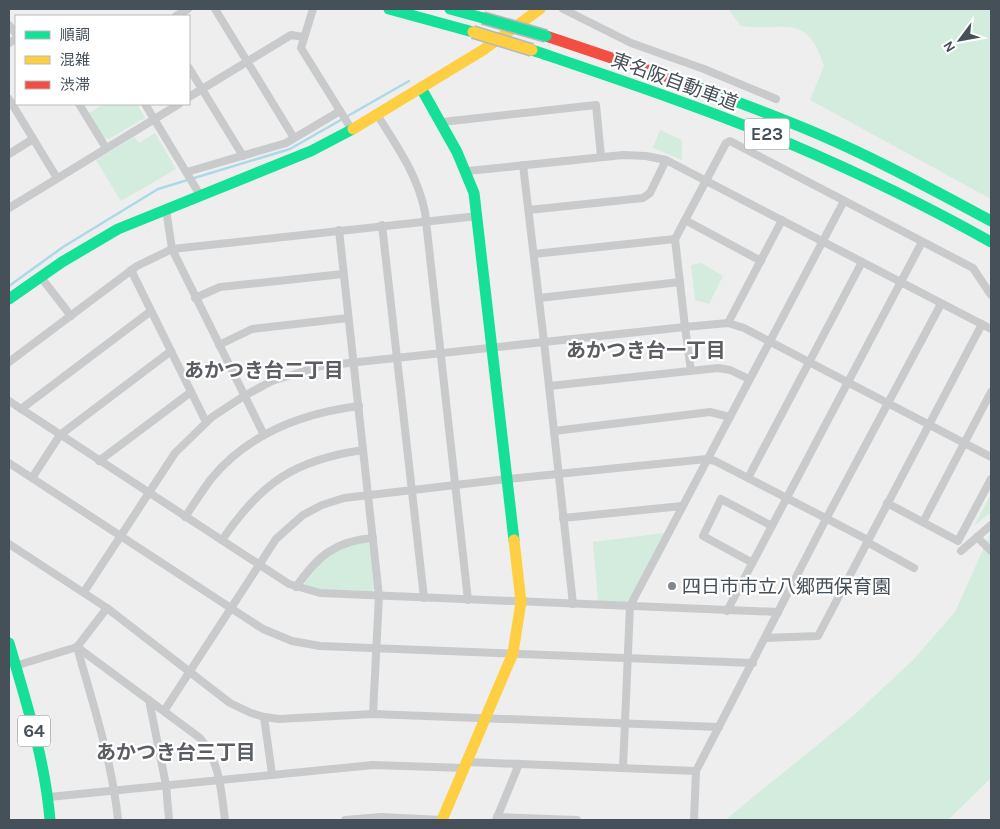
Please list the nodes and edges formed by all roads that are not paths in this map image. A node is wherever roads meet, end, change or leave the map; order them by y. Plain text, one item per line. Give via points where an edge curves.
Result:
1 (215, 9) edge
2 (313, 9) edge
3 (381, 9) edge
4 (389, 9) edge
5 (450, 9) edge
6 (540, 9) edge
7 (563, 9) edge
8 (406, 14) junction
9 (304, 37) junction
10 (247, 62) junction
11 (190, 70) edge
12 (421, 88) junction
13 (202, 90) junction
14 (190, 97) edge
15 (9, 99) edge
16 (776, 99) dead end
17 (80, 105) edge
18 (146, 105) edge
19 (177, 105) edge
20 (378, 116) junction
21 (154, 119) junction
22 (345, 119) junction
23 (442, 122) junction
24 (294, 138) junction
25 (33, 139) junction
26 (106, 148) junction
27 (9, 154) edge
28 (243, 156) junction
29 (601, 156) junction
30 (666, 160) junction
31 (523, 164) junction
32 (468, 171) junction
33 (190, 177) junction
34 (57, 178) junction
35 (706, 180) junction
36 (200, 195) junction
37 (844, 201) junction
38 (9, 208) edge
39 (166, 209) junction
40 (529, 210) junction
41 (478, 216) junction
42 (685, 220) junction
43 (782, 220) junction
44 (427, 221) junction
45 (991, 221) edge
46 (382, 225) junction
47 (339, 230) junction
48 (675, 239) junction
49 (822, 241) junction
50 (922, 242) junction
51 (991, 242) edge
52 (172, 249) junction
53 (534, 254) junction
54 (760, 261) junction
55 (862, 262) junction
56 (131, 270) junction
57 (343, 274) junction
58 (40, 276) junction
59 (680, 282) junction
60 (900, 282) junction
61 (991, 295) edge
62 (196, 298) junction
63 (539, 298) junction
64 (9, 299) edge
65 (941, 304) junction
66 (151, 311) junction
67 (71, 316) junction
68 (348, 318) junction
69 (728, 323) junction
70 (982, 324) junction
71 (685, 327) junction
72 (991, 329) edge
73 (770, 341) junction
74 (544, 342) junction
75 (219, 345) junction
76 (492, 347) junction
77 (171, 352) junction
78 (442, 353) junction
79 (398, 358) junction
80 (9, 362) edge
81 (354, 362) junction
82 (809, 362) junction
83 (691, 371) junction
84 (749, 380) junction
85 (848, 382) junction
86 (548, 386) junction
87 (191, 392) junction
88 (991, 392) edge
89 (244, 396) junction
90 (9, 401) edge
91 (888, 403) junction
92 (359, 406) junction
93 (22, 409) junction
94 (730, 417) junction
95 (206, 422) junction
96 (929, 424) junction
97 (554, 430) junction
98 (60, 435) junction
99 (264, 435) junction
100 (965, 443) junction
101 (363, 450) junction
102 (991, 457) edge
103 (707, 459) junction
104 (99, 461) junction
105 (9, 463) edge
106 (558, 474) junction
107 (32, 478) junction
108 (748, 478) junction
109 (507, 479) junction
110 (991, 479) edge
111 (456, 484) junction
112 (412, 490) junction
113 (148, 492) junction
114 (369, 494) junction
115 (786, 499) junction
116 (887, 503) junction
117 (682, 506) junction
118 (185, 517) junction
119 (563, 518) junction
120 (826, 519) junction
121 (923, 522) junction
122 (991, 525) edge
123 (772, 526) junction
124 (966, 527) junction
125 (120, 536) junction
126 (373, 538) junction
127 (976, 538) junction
128 (222, 540) junction
129 (867, 541) junction
130 (9, 544) edge
131 (991, 550) edge
132 (961, 551) dead end
133 (751, 562) junction
134 (259, 565) junction
135 (914, 568) dead end
136 (296, 587) junction
137 (84, 592) junction
138 (379, 596) junction
139 (424, 598) junction
140 (468, 600) junction
141 (521, 602) junction
142 (573, 604) junction
143 (630, 606) junction
144 (107, 608) junction
145 (231, 608) junction
146 (727, 611) junction
147 (778, 612) junction
148 (764, 638) junction
149 (9, 643) edge
150 (76, 647) junction
151 (377, 648) junction
152 (513, 653) junction
153 (628, 657) junction
154 (753, 663) junction
155 (190, 672) junction
156 (14, 673) edge
157 (149, 700) junction
158 (164, 711) junction
159 (373, 714) junction
160 (264, 717) junction
161 (486, 718) junction
162 (625, 723) junction
163 (720, 727) junction
164 (519, 764) junction
165 (466, 765) junction
166 (623, 768) junction
167 (696, 771) junction
168 (272, 774) junction
169 (219, 779) junction
170 (166, 785) junction
171 (115, 790) junction
172 (49, 797) junction
173 (390, 819) edge
174 (496, 819) edge
175 (540, 819) edge
176 (50, 820) edge
177 (118, 820) edge
178 (169, 820) edge
179 (225, 820) edge
180 (345, 820) edge
181 (442, 820) edge
182 (577, 820) edge
183 (694, 820) edge

1 - 10 street
2 - 9 street
3 - 8 main road
4 - 8 main road, 東名阪自動車道
5 - 45 main road, 東名阪自動車道 / E23, bridge via 546,36 685,82 813,132 929,187
6 - 12 main road via 483,50
7 - 16 street via 631,43
8 - 51 main road, 東名阪自動車道 / E23, bridge via 532,50 763,133 841,166
9 - 10 street via 291,35
9 - 22 street via 302,48
10 - 13 street
10 - 24 street
11 - 13 street
12 - 20 main road
12 - 23 main road
13 - 14 street
13 - 28 street
15 - 25 street
17 - 26 street
18 - 21 street
19 - 21 street
20 - 22 main road
20 - 44 street via 417,181
21 - 26 street
21 - 33 street
22 - 24 street
22 - 36 main road via 310,152
23 - 29 street via 596,105
23 - 32 main road
24 - 28 street
25 - 27 street
25 - 34 street
26 - 34 street
28 - 33 street
29 - 30 street via 633,154
29 - 31 street
30 - 35 street
30 - 40 street via 650,193 643,198
31 - 32 street
31 - 40 street
32 - 41 main road
33 - 36 street
34 - 38 street
35 - 37 street via 726,143 730,142
35 - 42 street
35 - 43 street
36 - 39 main road
37 - 49 street
37 - 50 street
39 - 52 street
39 - 58 main road via 92,242
40 - 53 street
41 - 44 street
41 - 76 main road
42 - 48 street
42 - 54 street
43 - 49 street
43 - 54 street
44 - 46 street
44 - 78 street
46 - 47 street
46 - 79 street
47 - 52 street
47 - 57 street
48 - 53 street
48 - 59 street
49 - 55 street
49 - 73 street
50 - 60 street
50 - 61 street via 973,268
52 - 56 street
52 - 62 street
53 - 63 street
54 - 69 street
55 - 60 street
55 - 82 street
56 - 66 street
56 - 67 street
57 - 62 street via 220,288
57 - 68 street
58 - 64 main road
58 - 67 street
59 - 63 street
59 - 71 street
60 - 65 street
60 - 85 street
62 - 75 street
63 - 74 street
65 - 70 street
65 - 91 street
66 - 77 street
66 - 93 street
67 - 80 street
68 - 75 street via 252,329
68 - 81 street
69 - 71 street
69 - 73 street
70 - 72 street
70 - 96 street
71 - 74 street
71 - 83 street
73 - 82 street
73 - 84 street
74 - 76 street
74 - 86 street
75 - 89 street
76 - 78 street
76 - 109 main road
77 - 87 street
77 - 98 street
78 - 79 street
78 - 111 street
79 - 81 street
79 - 112 street
81 - 89 street via 322,366 287,376
81 - 92 street
82 - 85 street
82 - 108 street
83 - 84 street via 724,368
83 - 86 street
84 - 94 street
85 - 91 street
85 - 115 street
86 - 97 street
87 - 95 street
87 - 104 street
88 - 100 street
89 - 95 street
89 - 99 street
90 - 93 street
91 - 96 street
91 - 120 street
92 - 99 street via 308,416
92 - 101 street
93 - 98 street
94 - 97 street via 710,412
94 - 103 street
95 - 113 street via 175,453
96 - 100 street
96 - 116 street
97 - 106 street
98 - 104 street
98 - 107 street
99 - 118 street via 240,451 212,478
100 - 102 street
100 - 121 street
101 - 114 street
101 - 128 street via 326,456 291,470 258,495
103 - 106 street
103 - 108 street
103 - 117 street
104 - 113 street
105 - 107 street
106 - 109 street
106 - 119 street
107 - 125 street
108 - 115 street
109 - 111 street
109 - 141 main road
110 - 124 street
111 - 112 street
111 - 140 street
112 - 114 street
112 - 139 street
113 - 118 street
113 - 125 street
114 - 126 street
114 - 134 street via 327,503 304,515 276,540
115 - 120 street
115 - 123 street
116 - 121 street
116 - 129 street
117 - 119 street
117 - 143 street
118 - 128 street
119 - 142 street
120 - 129 street
120 - 147 street
121 - 124 street via 958,541
122 - 127 street
123 - 133 street
123 - 133 street via 721,499 703,536
124 - 127 street
125 - 137 street
125 - 145 street
126 - 136 street via 340,545 324,554
126 - 138 street
127 - 131 street
127 - 132 street
128 - 134 street
129 - 135 street
129 - 148 street via 818,636
130 - 137 street
133 - 146 street
134 - 136 street
134 - 145 street
136 - 138 street via 320,594
137 - 144 street
138 - 139 street
138 - 151 street
139 - 140 street
140 - 141 street
141 - 142 street
141 - 152 main road
142 - 143 street
143 - 146 street
143 - 153 street
144 - 150 street
144 - 155 street
145 - 151 street via 263,629 292,641 310,645
145 - 155 street
146 - 147 street
147 - 148 street
148 - 154 street
149 - 156 main road, 64
150 - 156 street
150 - 157 street
150 - 171 street via 100,725
151 - 152 street
151 - 159 street
152 - 153 street
152 - 161 main road
153 - 154 street
153 - 162 street
154 - 163 street
155 - 158 street
155 - 160 street via 235,706
156 - 172 main road, 64 via 40,752
157 - 158 street
157 - 170 street
158 - 169 street via 204,743 214,758
159 - 160 street
159 - 161 street
160 - 168 street
161 - 162 street
161 - 165 main road
162 - 163 street
162 - 166 street
163 - 167 street
164 - 165 street
164 - 166 street
164 - 174 street
165 - 168 street via 373,765
165 - 181 main road
166 - 167 street
167 - 183 street
168 - 169 street
169 - 170 street
169 - 179 street
170 - 171 street
170 - 178 street
171 - 172 street
171 - 177 street
172 - 176 main road, 64
173 - 180 street
173 - 181 street
174 - 175 street
175 - 182 street

